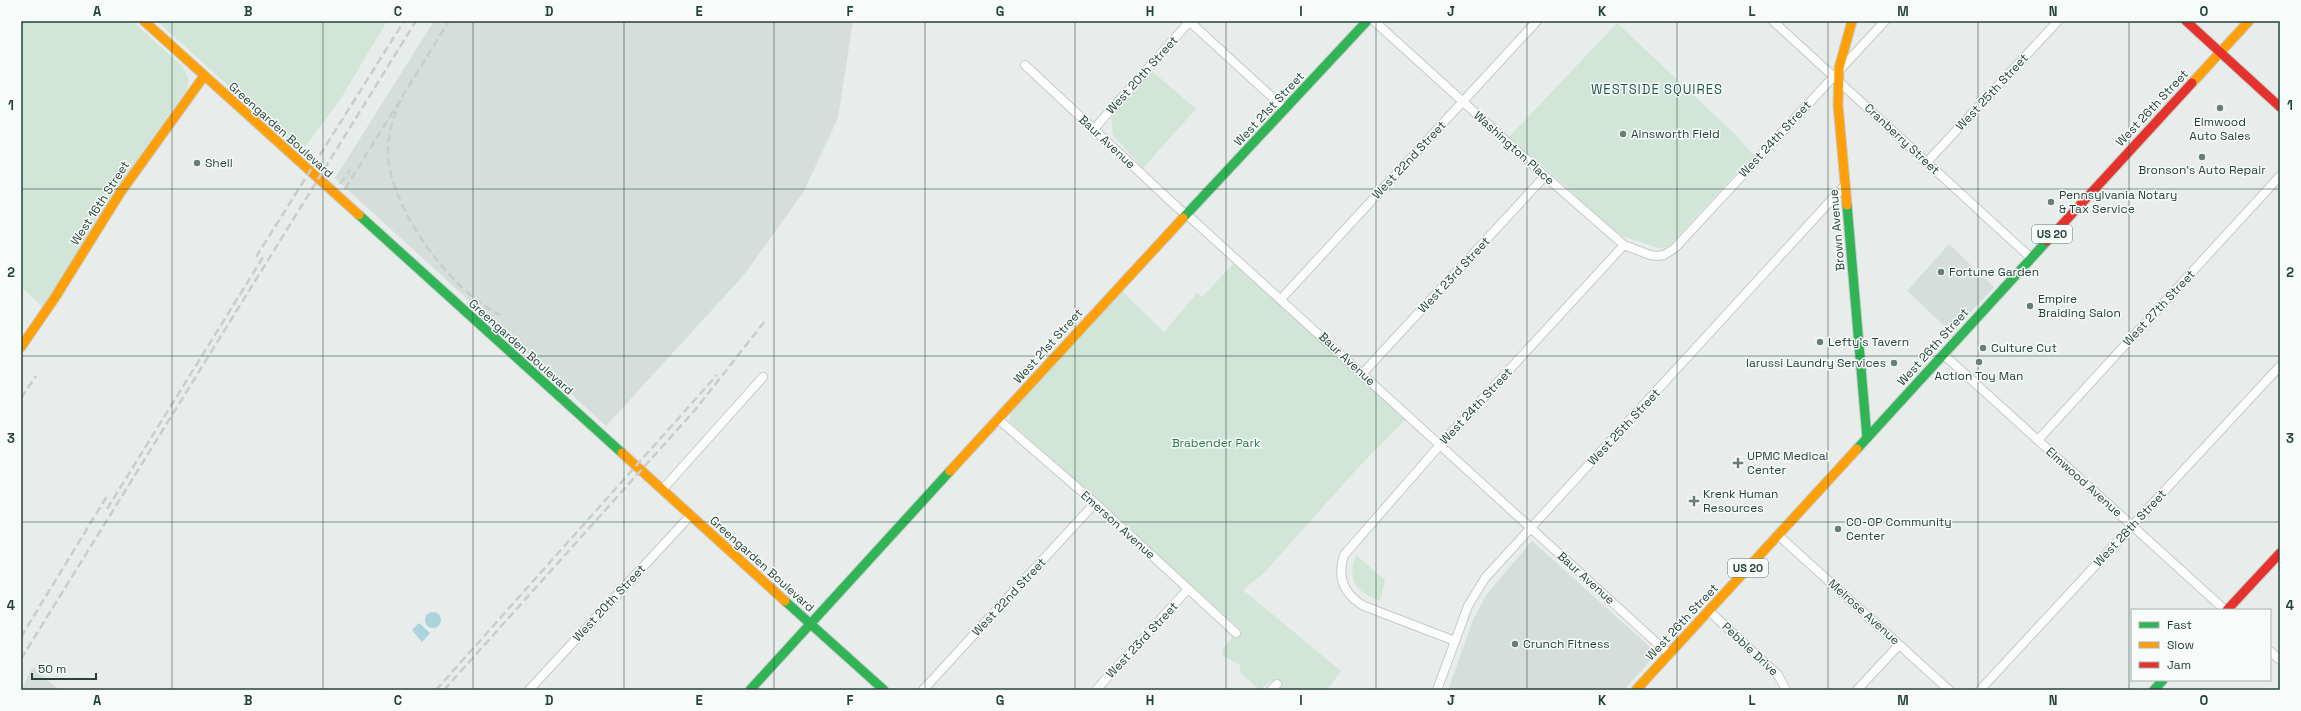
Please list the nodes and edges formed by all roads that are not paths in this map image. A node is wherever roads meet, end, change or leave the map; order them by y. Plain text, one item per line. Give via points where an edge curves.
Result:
1 (144, 21) edge
2 (1190, 21) edge
3 (1367, 21) edge
4 (1374, 21) edge
5 (1537, 21) edge
6 (1773, 21) edge
7 (1852, 21) edge
8 (1885, 21) edge
9 (2058, 21) edge
10 (2186, 21) edge
11 (2248, 21) edge
12 (2220, 52) junction
13 (1024, 65) dead end
14 (204, 76) junction
15 (1837, 76) junction
16 (1462, 102) junction
17 (2280, 107) edge
18 (1285, 109) junction
19 (1094, 129) junction
20 (1927, 162) junction
21 (1545, 176) junction
22 (2280, 176) edge
23 (1845, 185) junction
24 (1186, 215) junction
25 (1624, 245) junction
26 (1664, 255) joint
27 (2031, 258) junction
28 (1281, 298) junction
29 (21, 346) edge
30 (1943, 354) junction
31 (2280, 366) edge
32 (1362, 374) junction
33 (763, 377) dead end
34 (998, 419) junction
35 (1867, 438) junction
36 (2038, 440) junction
37 (1440, 445) junction
38 (662, 490) junction
39 (1095, 503) junction
40 (690, 516) junction
41 (2132, 526) junction
42 (1531, 528) junction
43 (1778, 535) junction
44 (2280, 553) edge
45 (1188, 589) junction
46 (2225, 609) edge
47 (2227, 609) edge
48 (1709, 611) junction
49 (811, 624) junction
50 (1236, 633) dead end
51 (1455, 641) junction
52 (1899, 645) junction
53 (2271, 652) edge
54 (1669, 654) junction
55 (2280, 660) edge
56 (2162, 681) edge
57 (528, 690) edge
58 (750, 690) edge
59 (884, 690) edge
60 (923, 690) edge
61 (1096, 690) edge
62 (1437, 690) edge
63 (1636, 690) edge
64 (1786, 690) edge
65 (1857, 690) edge
66 (1949, 690) edge
67 (1980, 690) edge
68 (2154, 690) edge

1 - 14 street, Greengarden Boulevard
2 - 18 street
2 - 19 street, West 20th Street
3 - 18 street, West 21st Street
4 - 16 street, Washington Place
5 - 16 street, West 22nd Street
6 - 15 street, Cranberry Street
7 - 15 street, Brown Avenue
8 - 15 street, West 24th Street
9 - 20 street, West 25th Street
10 - 12 street
11 - 12 street, West 26th Street / US 20
12 - 17 street
12 - 27 street, West 26th Street / US 20
13 - 19 street, Baur Avenue
14 - 29 street, West 16th Street via 120,193 54,299
14 - 38 street, Greengarden Boulevard
15 - 20 street, Cranberry Street
15 - 23 street, Brown Avenue
15 - 26 street, West 24th Street via 1675,248
16 - 21 street, Washington Place
16 - 28 street, West 22nd Street
18 - 24 street, West 21st Street
19 - 24 street, Baur Avenue
20 - 27 street, Cranberry Street
21 - 25 street, Washington Place
21 - 32 street, West 23rd Street
22 - 36 street, West 27th Street
23 - 35 street, Brown Avenue
23 - 42 street, West 25th Street
24 - 28 street, Baur Avenue
24 - 34 street, West 21st Street
25 - 26 street, Washington Place via 1650,255
25 - 37 street, West 24th Street
27 - 30 street, West 26th Street / US 20
28 - 32 street, Baur Avenue
30 - 35 street, West 26th Street / US 20
30 - 36 street, Elmwood Avenue
31 - 41 street, West 28th Street
32 - 37 street, Baur Avenue
33 - 38 street
34 - 39 street, Emerson Avenue
34 - 49 street, West 21st Street
35 - 43 street, West 26th Street / US 20
36 - 41 street, Elmwood Avenue
37 - 42 street, Baur Avenue
37 - 51 street, West 24th Street via 1348,549 1340,574 1348,593 1364,606
38 - 40 street, Greengarden Boulevard
39 - 45 street, Emerson Avenue
39 - 60 street, West 22nd Street
40 - 49 street, Greengarden Boulevard
40 - 57 street, West 20th Street
41 - 46 street, Elmwood Avenue
41 - 67 street, West 28th Street
42 - 51 street, West 25th Street via 1479,587 1468,606
42 - 54 street, Baur Avenue
43 - 48 street, West 26th Street / US 20
43 - 52 street, Melrose Avenue
44 - 47 street
45 - 50 street, Emerson Avenue
45 - 61 street, West 23rd Street
48 - 54 street, West 26th Street / US 20
48 - 64 street, Pebble Drive via 1778,675
49 - 58 street, West 21st Street
49 - 59 street, Greengarden Boulevard
51 - 62 street, West 25th Street
52 - 65 street
52 - 66 street, Melrose Avenue
53 - 55 street
54 - 63 street, West 26th Street / US 20
56 - 68 street

